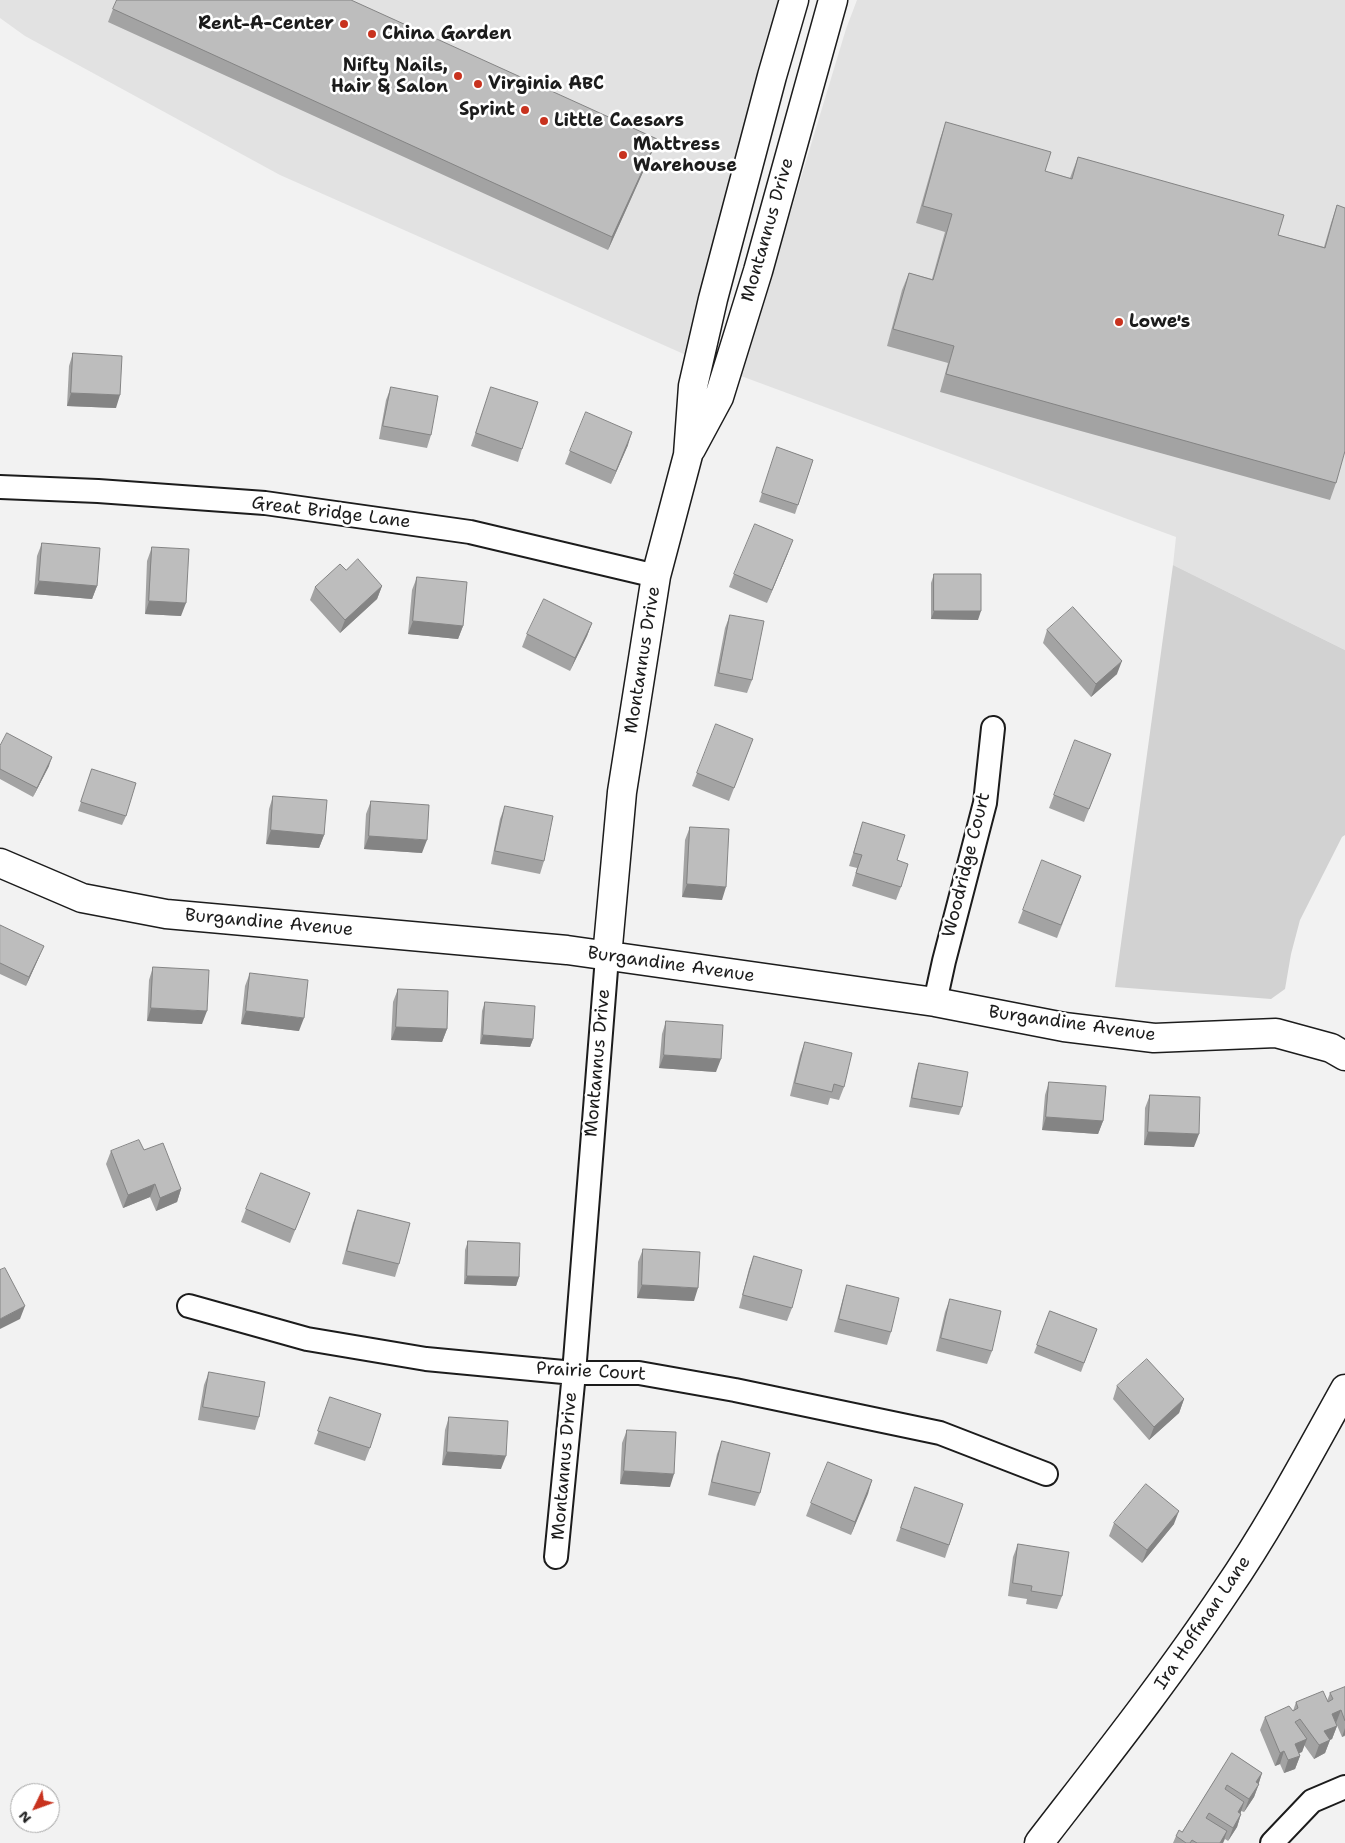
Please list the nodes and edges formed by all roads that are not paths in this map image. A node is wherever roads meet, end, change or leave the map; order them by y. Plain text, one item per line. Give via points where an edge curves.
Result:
1 (794, 0) edge
2 (832, 0) edge
3 (688, 454) junction
4 (0, 487) edge
5 (656, 576) junction
6 (993, 728) dead end
7 (0, 863) edge
8 (607, 957) junction
9 (935, 1002) junction
10 (1345, 1056) edge
11 (190, 1306) dead end
12 (574, 1373) junction
13 (1345, 1389) edge
14 (1046, 1474) dead end
15 (556, 1556) dead end
16 (1345, 1786) edge
17 (1039, 1843) edge
18 (1272, 1843) edge

1 - 3 street, Montannus Drive via 698,358 691,401
2 - 3 street, Montannus Drive via 758,271 719,397
3 - 5 street, Montannus Drive
4 - 5 street, Great Bridge Lane via 275,504 470,532
5 - 8 street, Montannus Drive via 622,792
6 - 9 street, Woodridge Court via 985,804
7 - 8 street, Burgandine Avenue via 82,898 166,914 567,950
8 - 9 street, Burgandine Avenue
8 - 12 street, Montannus Drive
9 - 10 street, Burgandine Avenue via 1064,1027 1154,1038 1276,1034 1331,1048
11 - 12 street, Prairie Court via 307,1339 426,1359
12 - 14 street, Prairie Court via 639,1373 940,1433
12 - 15 street, Montannus Drive
13 - 17 street, Ira Hoffman Lane via 1276,1513 1227,1590 1163,1683
16 - 18 street via 1312,1801

